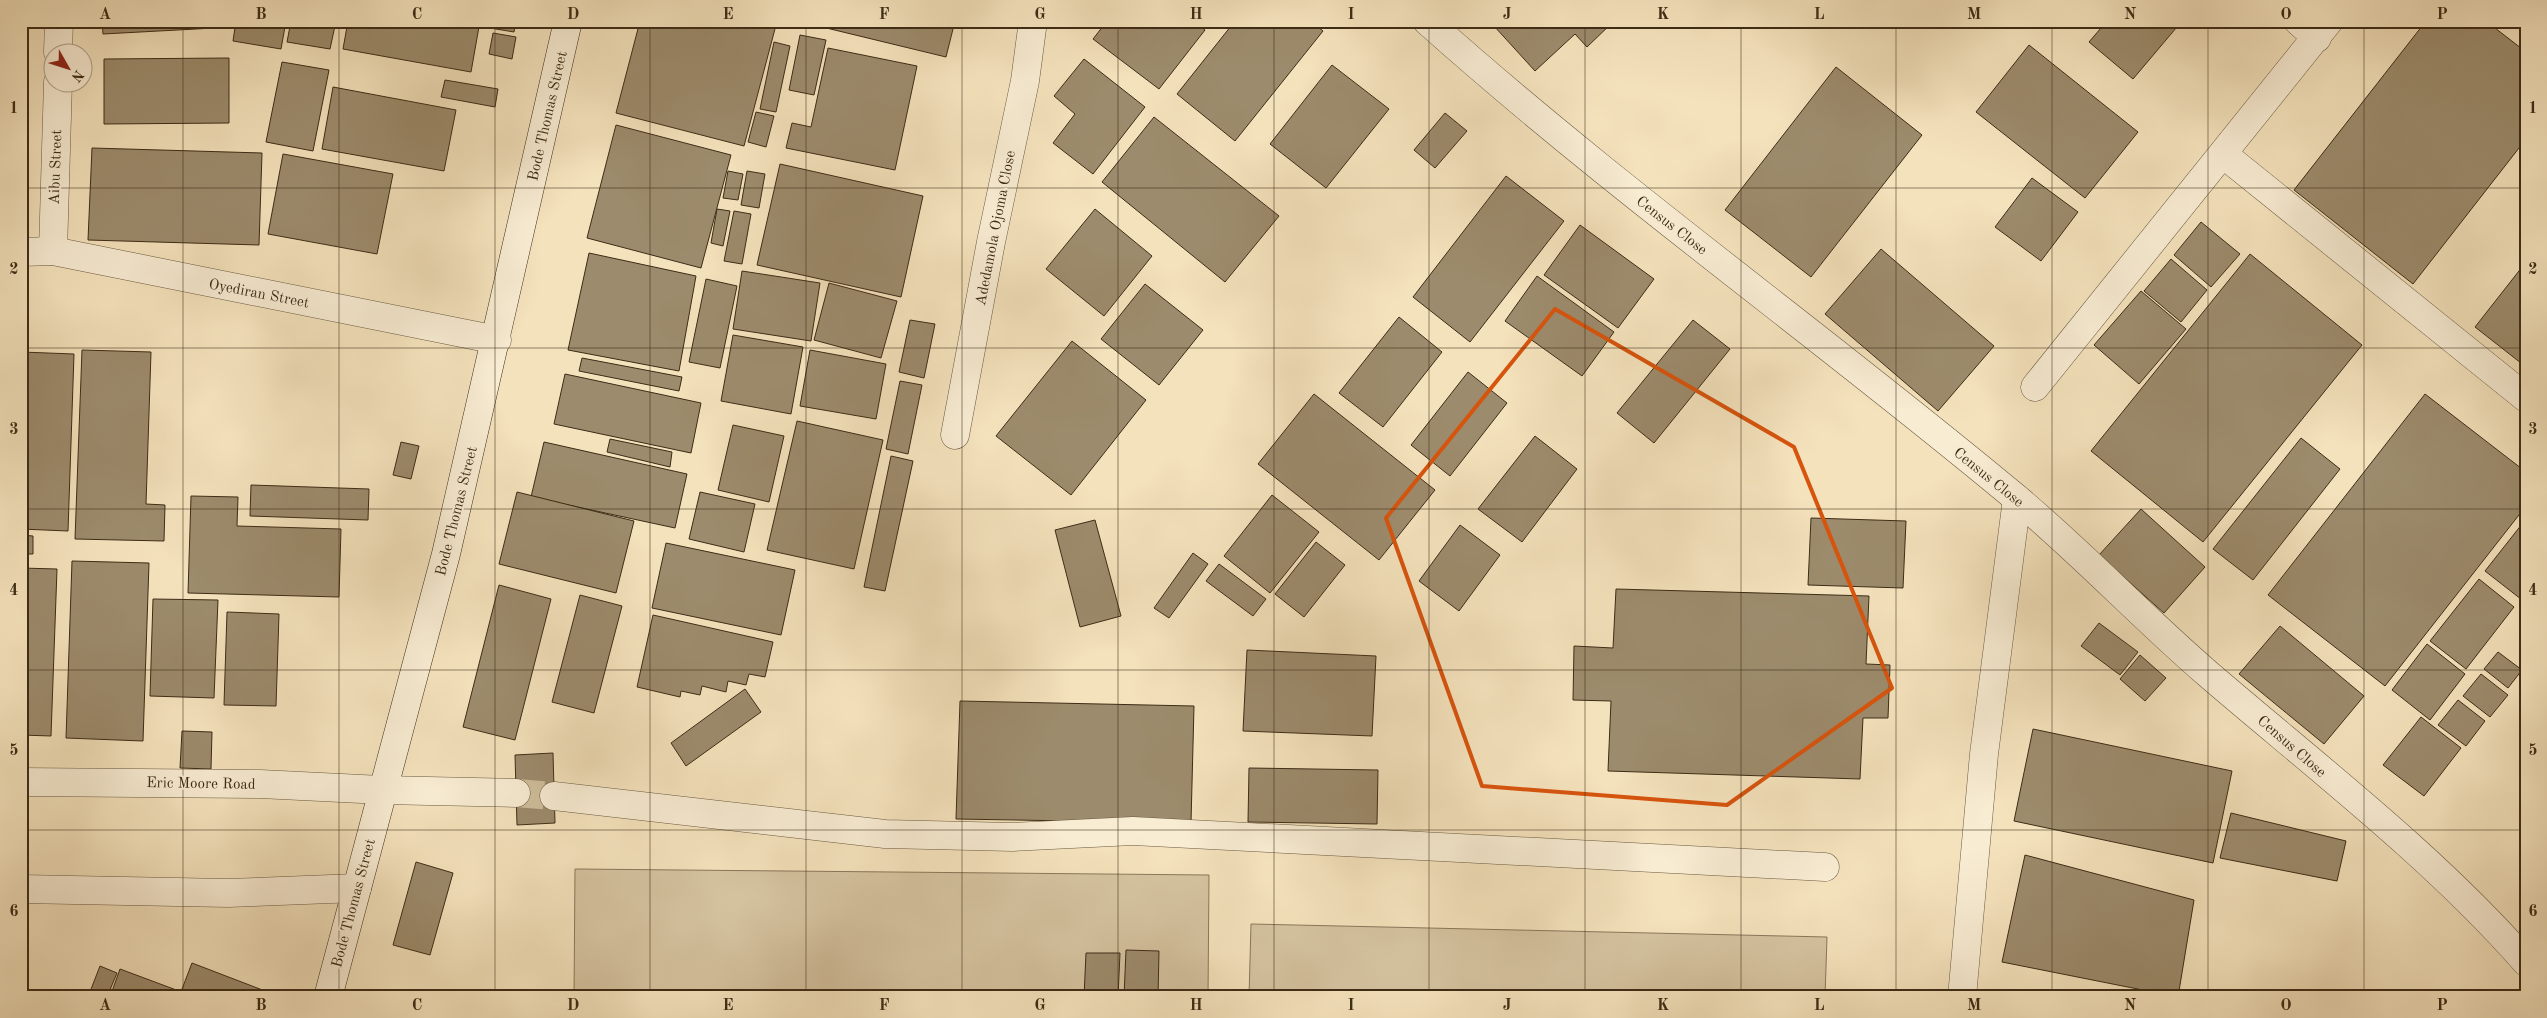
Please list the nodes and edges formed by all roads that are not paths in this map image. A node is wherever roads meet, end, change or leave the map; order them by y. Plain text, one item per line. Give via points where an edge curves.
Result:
1 (59, 21) edge
2 (568, 21) edge
3 (1033, 21) edge
4 (1428, 21) edge
5 (2315, 27) edge
6 (58, 42) edge
7 (58, 92) edge
8 (2223, 154) junction
9 (53, 251) junction
10 (21, 252) edge
11 (497, 340) junction
12 (2035, 387) dead end
13 (2526, 398) edge
14 (955, 435) dead end
15 (2017, 499) junction
16 (21, 782) edge
17 (382, 790) junction
18 (516, 793) tunnel mouth
19 (554, 796) tunnel mouth
20 (1825, 867) dead end
21 (357, 888) junction
22 (21, 889) edge
23 (2526, 962) edge
24 (328, 997) edge
25 (1962, 997) edge

1 - 6 street
2 - 11 street, Bode Thomas Street
3 - 14 street, Adedamola Ojoma Close via 1025,81
4 - 15 street, Census Close via 1565,140
5 - 8 street
7 - 9 street, Aibu Street
8 - 12 street
8 - 13 street
9 - 10 street, Oyediran Street
9 - 11 street, Oyediran Street
11 - 17 street, Bode Thomas Street via 446,554
15 - 23 street, Census Close via 2180,650 2466,898
15 - 25 street via 1984,754
16 - 17 street, Eric Moore Road via 260,784
17 - 18 street, Eric Moore Road
17 - 21 street, Bode Thomas Street
19 - 20 street via 885,834 1013,837 1133,831
21 - 22 street via 228,893
21 - 24 street, Bode Thomas Street

